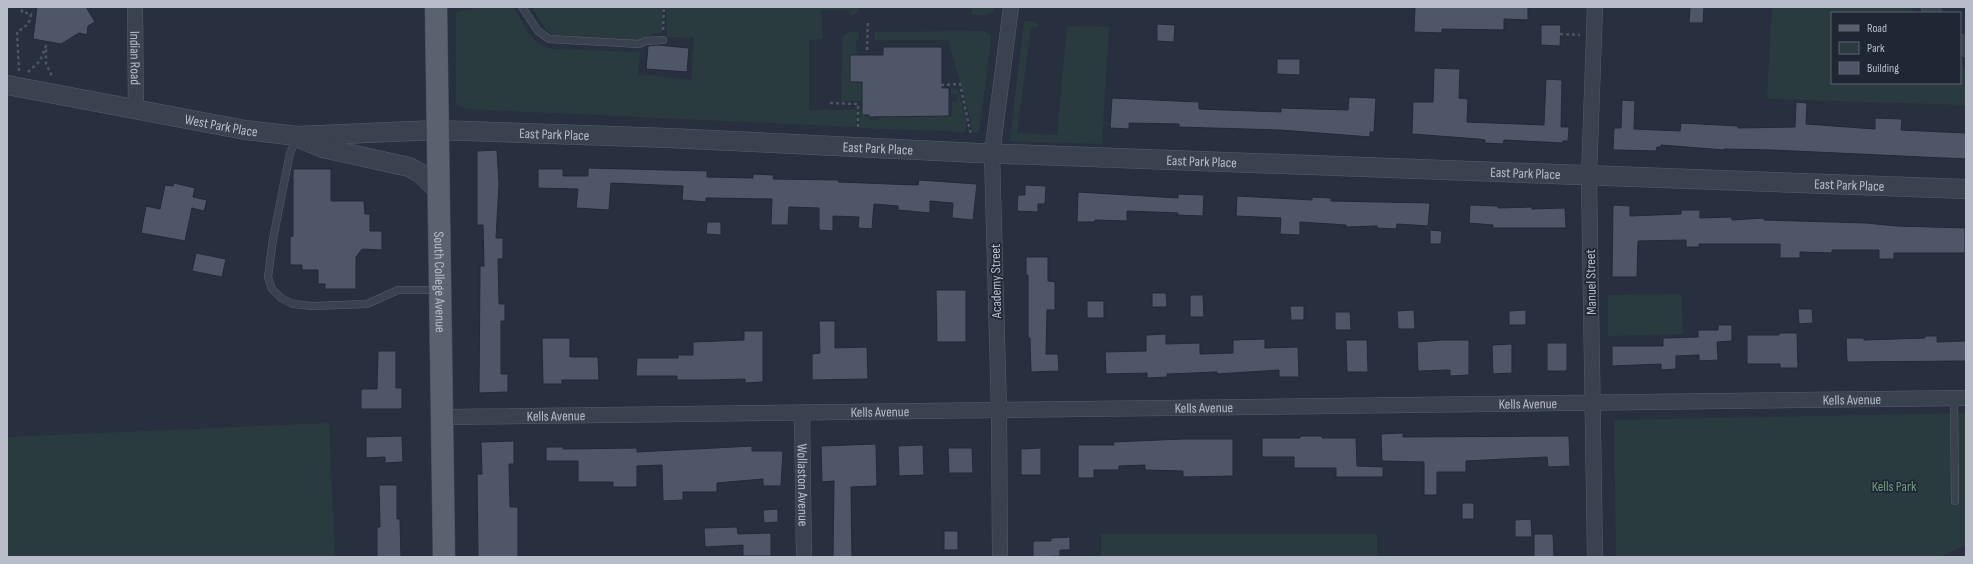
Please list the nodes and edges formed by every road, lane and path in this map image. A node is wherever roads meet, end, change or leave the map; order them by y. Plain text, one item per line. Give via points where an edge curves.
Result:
1 (22, 7) edge
2 (135, 7) edge
3 (436, 7) edge
4 (522, 7) edge
5 (664, 7) edge
6 (1011, 7) edge
7 (1596, 7) edge
8 (868, 20) dead end
9 (1560, 34) dead end
10 (1581, 35) dead end
11 (663, 40) joint
12 (867, 50) dead end
13 (54, 80) dead end
14 (7, 85) edge
15 (941, 85) dead end
16 (830, 103) dead end
17 (136, 110) junction
18 (858, 129) dead end
19 (437, 130) junction
20 (971, 135) dead end
21 (297, 136) junction
22 (992, 154) junction
23 (1589, 176) junction
24 (1966, 189) edge
25 (438, 190) junction
26 (440, 290) junction
27 (1960, 398) edge
28 (1592, 402) junction
29 (999, 410) junction
30 (802, 413) junction
31 (442, 417) junction
32 (1956, 501) dead end
33 (444, 557) edge
34 (804, 557) edge
35 (1000, 557) edge
36 (1595, 557) edge

1 - 13 path via 22,12 31,14 26,26 17,32 20,74 30,71 40,61 46,46 46,64
2 - 17 street, Indian Road
3 - 19 main road, South College Avenue
4 - 11 lane via 538,32 549,39 639,44
5 - 11 path
6 - 22 street, Academy Street
7 - 23 street, Manuel Street
8 - 12 path
9 - 10 path
14 - 17 street, West Park Place
15 - 20 path via 960,84
16 - 18 path via 858,104
17 - 21 street, West Park Place via 244,130
19 - 21 street, West Park Place
19 - 22 street, East Park Place via 669,138
19 - 25 main road, South College Avenue
21 - 25 street via 323,148 409,167 420,173
21 - 26 lane via 290,153 268,277 272,288 281,298 294,304 312,306 367,304 398,290
22 - 23 street, East Park Place
22 - 29 street, Academy Street
23 - 24 street, East Park Place
23 - 28 street, Manuel Street
25 - 26 main road, South College Avenue
26 - 31 main road, South College Avenue
27 - 28 street, Kells Avenue
27 - 32 lane
28 - 29 street, Kells Avenue
28 - 36 street, Manuel Street
29 - 30 street, Kells Avenue
29 - 35 street, Academy Street
30 - 31 street, Kells Avenue
30 - 34 street, Wollaston Avenue
31 - 33 main road, South College Avenue

